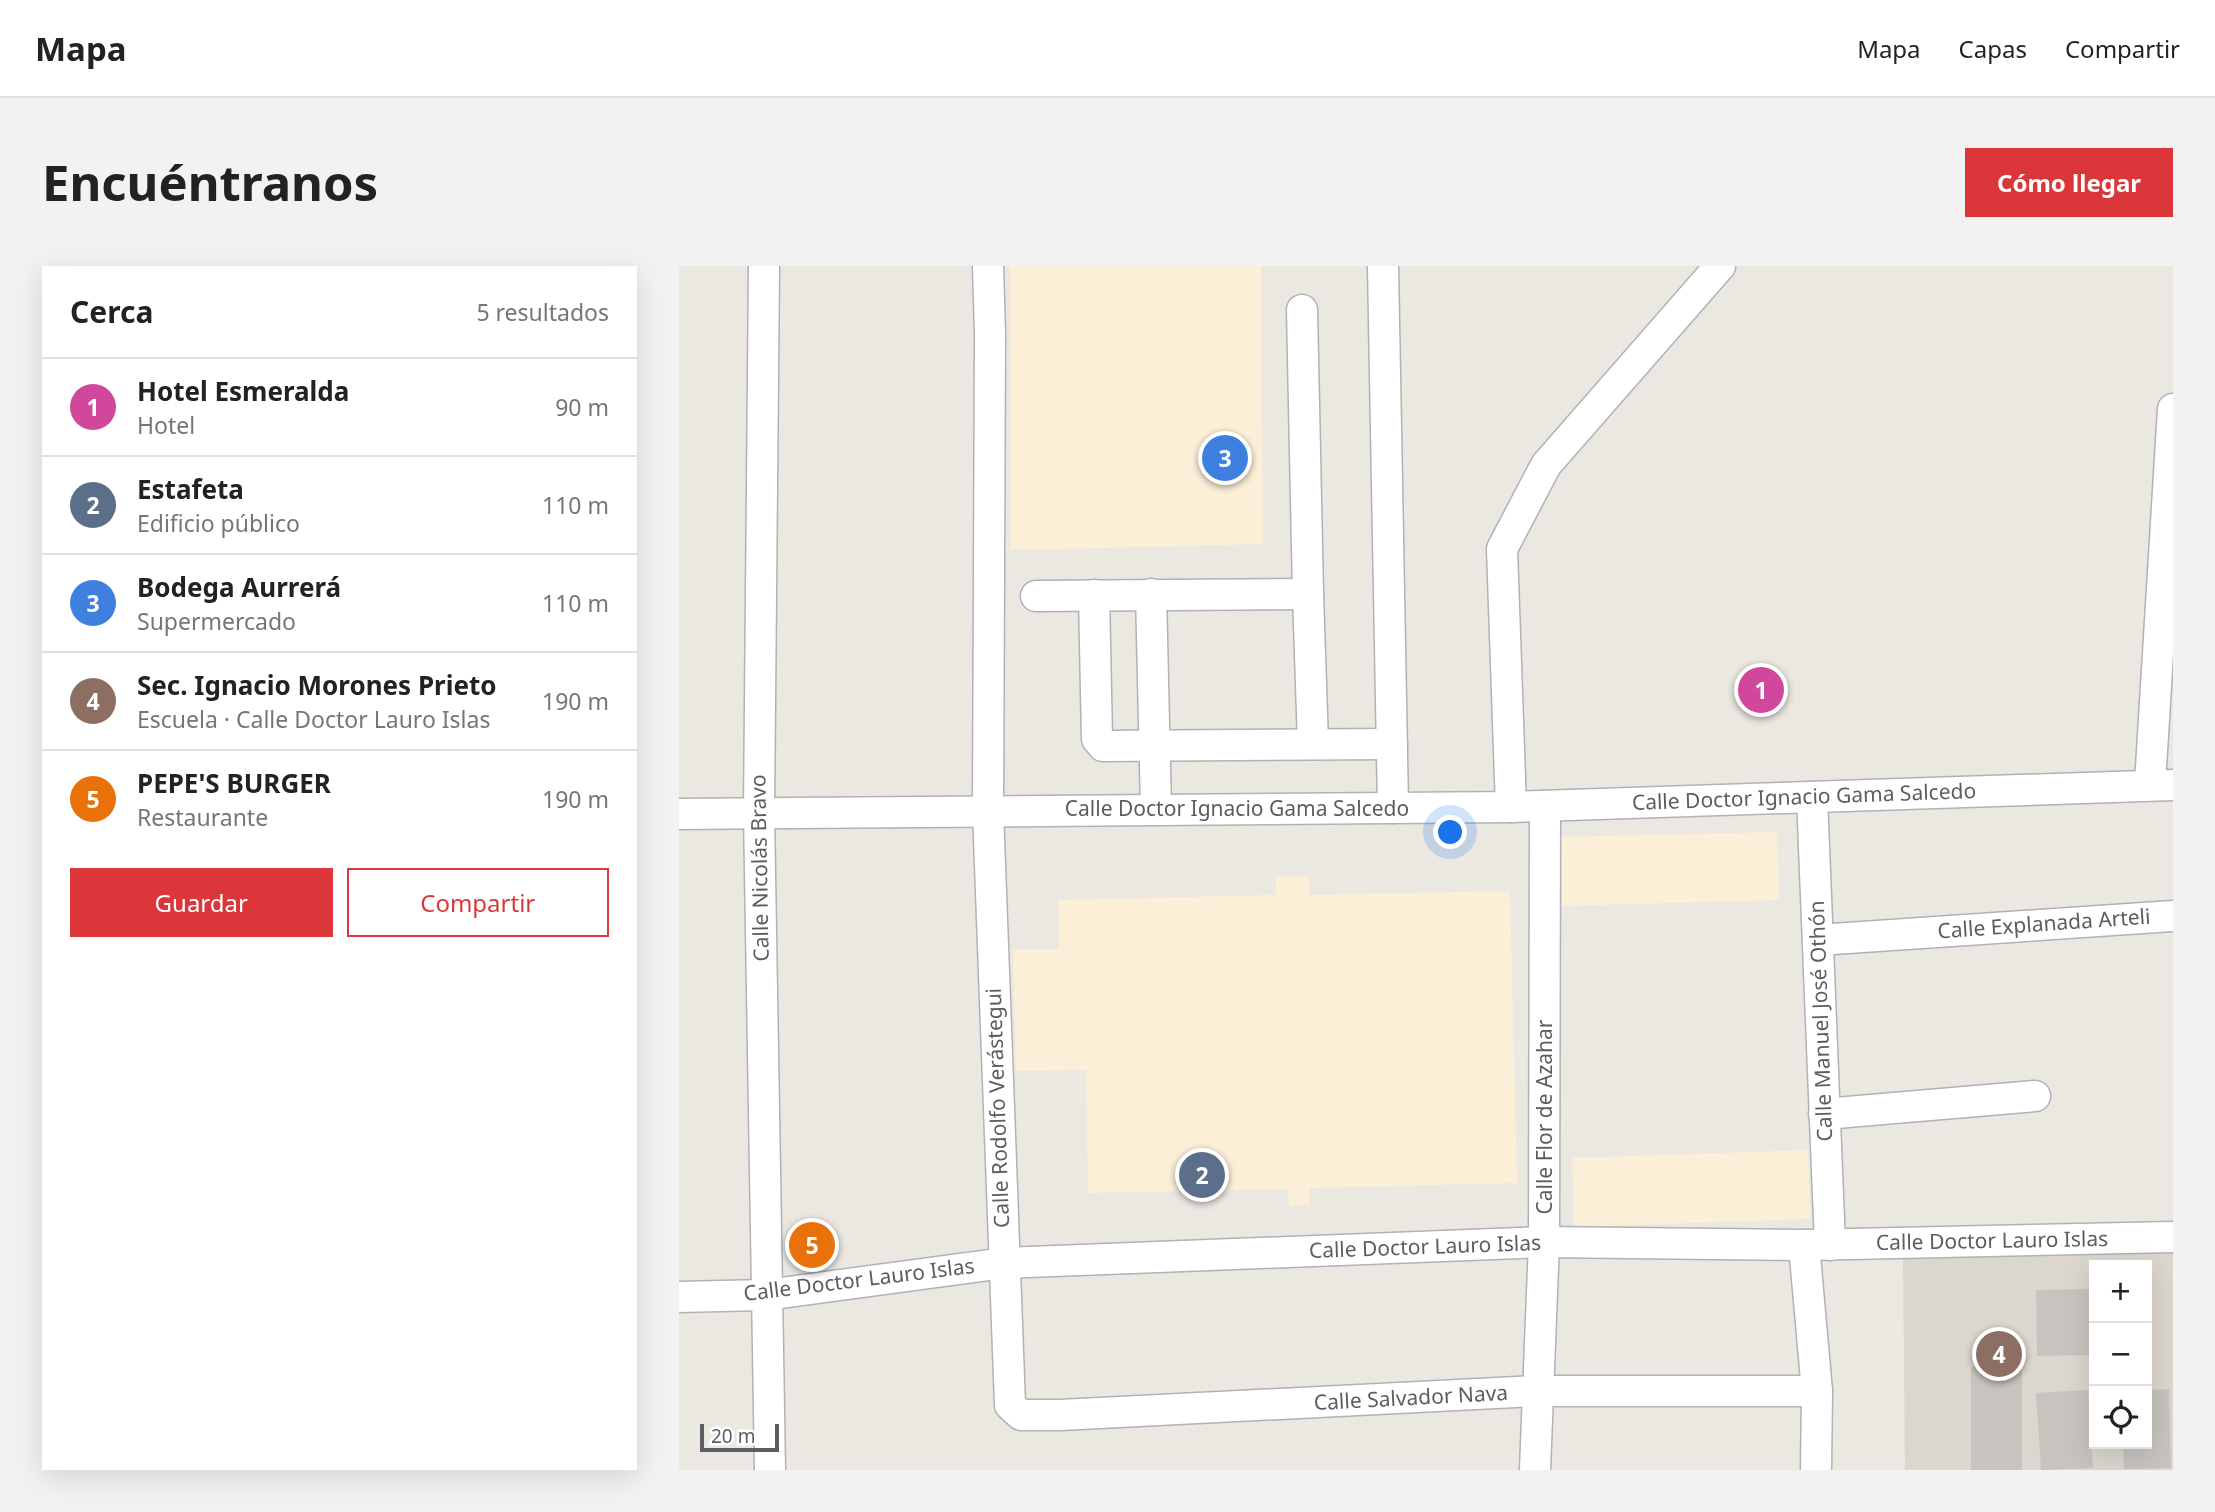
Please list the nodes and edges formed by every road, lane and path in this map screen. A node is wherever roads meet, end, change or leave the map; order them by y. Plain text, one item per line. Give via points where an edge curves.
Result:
1 (764, 266) edge
2 (988, 266) edge
3 (1383, 266) edge
4 (1720, 266) edge
5 (1302, 310) dead end
6 (2173, 409) edge
7 (1151, 594) junction
8 (1308, 594) junction
9 (1094, 595) junction
10 (1036, 596) dead end
11 (1155, 744) junction
12 (1313, 744) junction
13 (1392, 744) junction
14 (2161, 785) edge
15 (1812, 797) junction
16 (1545, 806) junction
17 (1511, 807) junction
18 (1393, 808) junction
19 (1156, 809) junction
20 (988, 811) junction
21 (759, 812) junction
22 (679, 814) edge
23 (2173, 916) edge
24 (1818, 940) junction
25 (2035, 1096) dead end
26 (1824, 1114) junction
27 (2173, 1237) edge
28 (1545, 1242) junction
29 (1817, 1245) junction
30 (1004, 1263) junction
31 (766, 1295) junction
32 (679, 1297) edge
33 (1537, 1391) junction
34 (1817, 1391) junction
35 (1010, 1405) joint
36 (771, 1470) edge
37 (1535, 1470) edge
38 (1816, 1470) edge

1 - 21 street, Calle Nicolás Bravo
2 - 20 street, Calle Rodolfo Verástegui
3 - 13 street
4 - 17 street via 1546,465 1502,549
5 - 8 street
6 - 14 street
7 - 8 street
7 - 9 street
7 - 11 street
8 - 12 street
9 - 10 street
9 - 11 street via 1097,739 1103,746
11 - 12 street
11 - 19 street
12 - 13 street
13 - 18 street
14 - 15 street, Calle Doctor Ignacio Gama Salcedo
15 - 16 street, Calle Doctor Ignacio Gama Salcedo
15 - 24 street, Calle Manuel José Othón
16 - 17 street, Calle Doctor Ignacio Gama Salcedo
16 - 28 street, Calle Flor de Azahar
17 - 18 street, Calle Doctor Ignacio Gama Salcedo
18 - 19 street, Calle Doctor Ignacio Gama Salcedo
19 - 20 street, Calle Doctor Ignacio Gama Salcedo
20 - 21 street, Calle Doctor Ignacio Gama Salcedo
20 - 30 street, Calle Rodolfo Verástegui
21 - 22 street, Calle Doctor Ignacio Gama Salcedo
21 - 31 street, Calle Nicolás Bravo
23 - 24 street, Calle Explanada Arteli
24 - 26 street, Calle Manuel José Othón
25 - 26 street
26 - 29 street, Calle Manuel José Othón
27 - 29 street, Calle Doctor Lauro Islas
28 - 29 street, Calle Doctor Lauro Islas
28 - 30 street, Calle Doctor Lauro Islas
28 - 33 street, Calle Flor de Azahar
29 - 34 street, Calle Manuel José Othón
30 - 31 street, Calle Doctor Lauro Islas
30 - 35 street, Calle Rodolfo Verástegui
31 - 32 street, Calle Doctor Lauro Islas
31 - 36 street, Calle Nicolás Bravo
33 - 34 street, Calle Salvador Nava
33 - 35 street, Calle Salvador Nava via 1060,1415 1021,1415
33 - 37 street, Calle Flor de Azahar
34 - 38 street, Calle Manuel José Othón

